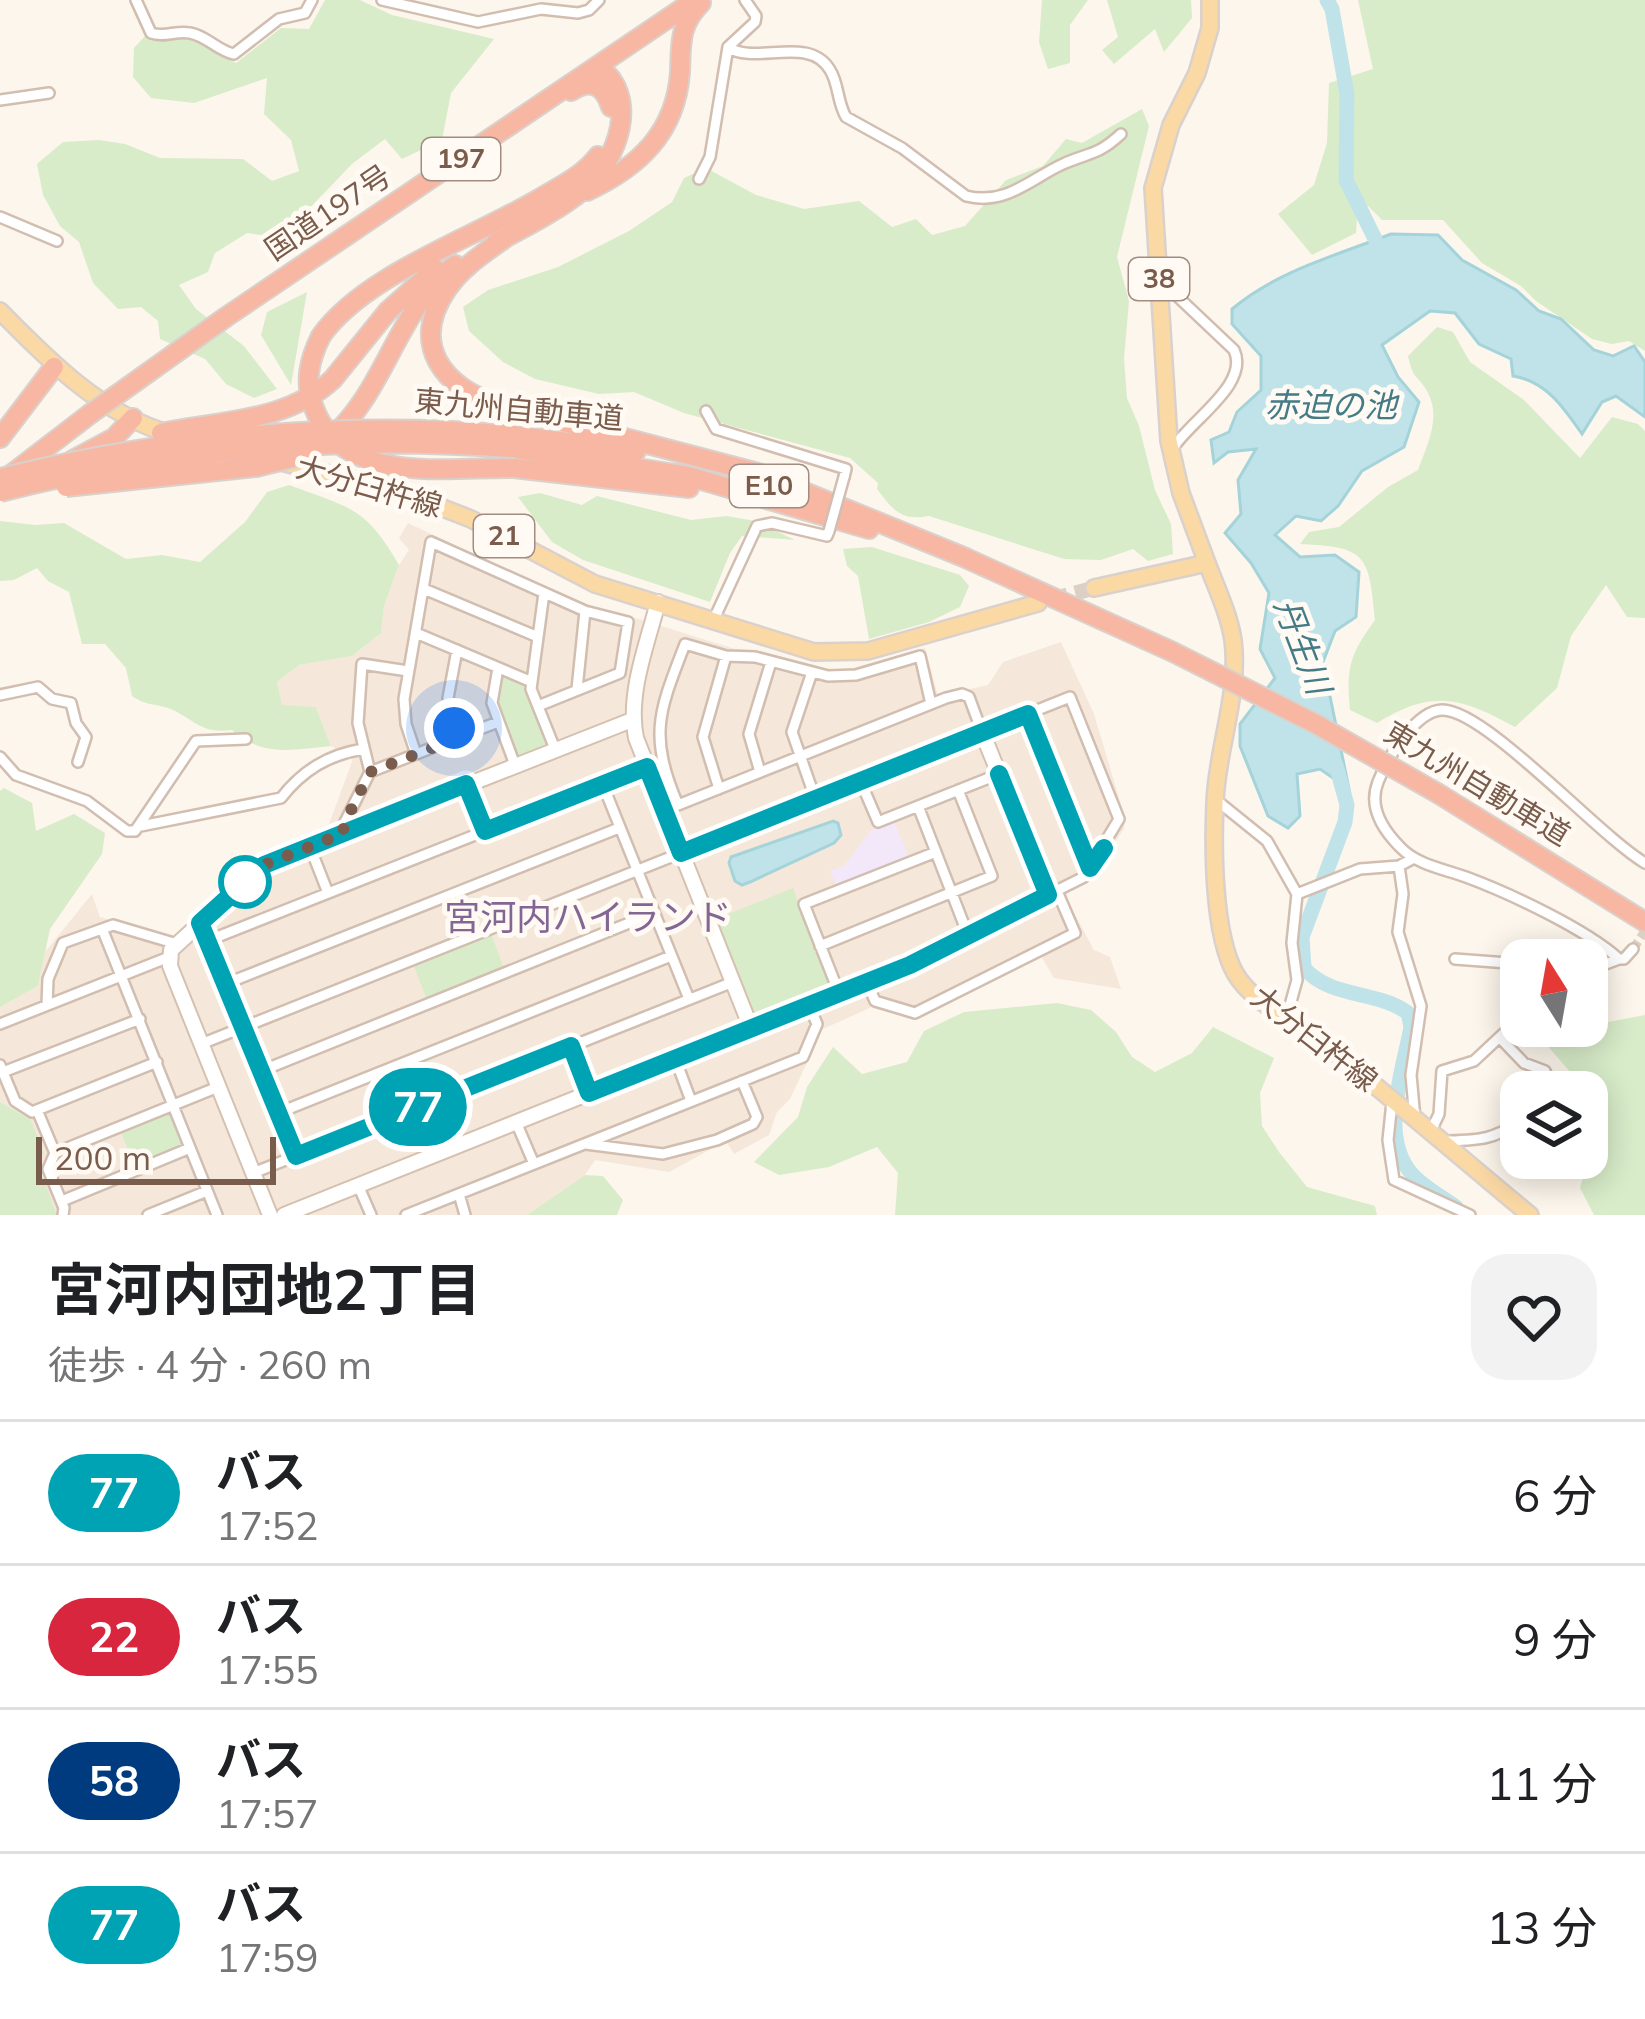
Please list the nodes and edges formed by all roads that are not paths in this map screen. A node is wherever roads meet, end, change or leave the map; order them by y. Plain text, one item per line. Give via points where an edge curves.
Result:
1 (136, 0) edge
2 (312, 0) edge
3 (382, 0) edge
4 (599, 0) edge
5 (695, 0) edge
6 (705, 0) edge
7 (745, 0) edge
8 (1210, 0) edge
9 (728, 47) junction
10 (598, 66) junction
11 (49, 92) dead end
12 (0, 100) edge
13 (611, 107) junction
14 (1121, 134) dead end
15 (474, 150) junction
16 (699, 179) dead end
17 (572, 198) junction
18 (0, 217) edge
19 (501, 231) junction
20 (57, 241) dead end
21 (1159, 279) junction
22 (0, 311) edge
23 (54, 367) junction
24 (706, 411) dead end
25 (133, 418) junction
26 (0, 439) edge
27 (512, 450) junction
28 (1172, 451) junction
29 (0, 489) edge
30 (838, 526) junction
31 (966, 558) junction
32 (1207, 563) junction
33 (1015, 580) junction
34 (1094, 588) tunnel mouth
35 (424, 589) junction
36 (544, 593) junction
37 (658, 602) junction
38 (1038, 603) tunnel mouth
39 (585, 611) junction
40 (714, 619) junction
41 (416, 633) junction
42 (538, 637) junction
43 (457, 650) junction
44 (726, 656) junction
45 (771, 662) junction
46 (498, 668) junction
47 (407, 670) junction
48 (812, 672) junction
49 (532, 682) junction
50 (578, 690) junction
51 (0, 695) edge
52 (931, 704) junction
53 (538, 706) junction
54 (1028, 714) junction
55 (632, 721) junction
56 (498, 722) junction
57 (982, 732) junction
58 (458, 738) junction
59 (246, 739) dead end
60 (363, 749) junction
61 (555, 749) junction
62 (416, 754) junction
63 (0, 757) edge
64 (799, 757) junction
65 (78, 762) dead end
66 (515, 765) junction
67 (647, 767) junction
68 (370, 772) junction
69 (760, 772) junction
70 (999, 774) junction
71 (860, 780) junction
72 (466, 784) junction
73 (603, 785) junction
74 (719, 788) junction
75 (958, 790) junction
76 (815, 798) junction
77 (1215, 799) junction
78 (918, 806) junction
79 (141, 826) junction
80 (619, 828) junction
81 (485, 831) junction
82 (344, 833) junction
83 (310, 847) junction
84 (936, 852) junction
85 (681, 853) junction
86 (1414, 858) junction
87 (1645, 863) edge
88 (1400, 866) junction
89 (1090, 868) junction
90 (637, 870) junction
91 (951, 892) junction
92 (328, 893) junction
93 (1052, 893) junction
94 (1299, 893) junction
95 (654, 913) junction
96 (1645, 922) edge
97 (200, 923) junction
98 (103, 931) junction
99 (968, 935) junction
100 (207, 941) junction
101 (820, 946) junction
102 (1633, 949) dead end
103 (173, 951) junction
104 (671, 956) junction
105 (1455, 959) dead end
106 (1619, 959) junction
107 (1500, 962) edge
108 (1608, 963) edge
109 (122, 975) junction
110 (733, 982) junction
111 (867, 982) junction
112 (225, 984) junction
113 (838, 993) junction
114 (689, 999) junction
115 (46, 1005) junction
116 (808, 1005) junction
117 (1287, 1016) junction
118 (140, 1019) junction
119 (0, 1024) edge
120 (243, 1027) junction
121 (751, 1028) junction
122 (201, 1044) junction
123 (571, 1046) junction
124 (675, 1058) junction
125 (157, 1062) junction
126 (1, 1069) edge
127 (261, 1071) junction
128 (1545, 1071) edge
129 (742, 1081) junction
130 (218, 1087) junction
131 (589, 1093) junction
132 (691, 1101) junction
133 (1394, 1103) junction
134 (173, 1105) junction
135 (413, 1109) junction
136 (37, 1110) junction
137 (278, 1113) junction
138 (1413, 1118) junction
139 (516, 1122) junction
140 (1430, 1132) junction
141 (1500, 1134) edge
142 (586, 1144) junction
143 (1445, 1144) junction
144 (190, 1148) junction
145 (55, 1153) junction
146 (296, 1156) junction
147 (432, 1156) junction
148 (534, 1164) junction
149 (253, 1173) junction
150 (358, 1185) junction
151 (207, 1191) junction
152 (459, 1194) junction
153 (62, 1201) junction
154 (64, 1215) edge
155 (148, 1215) edge
156 (217, 1215) edge
157 (270, 1215) edge
158 (284, 1215) edge
159 (370, 1215) edge
160 (406, 1215) edge
161 (465, 1215) edge
162 (1470, 1215) edge
163 (1530, 1215) edge

1 - 2 street via 151,33 194,33 234,54 278,19 304,13
3 - 4 street via 478,22 541,9 578,13
5 - 10 highway, 国道197号 / 197
6 - 17 highway via 683,26 676,93 659,139 633,166
7 - 9 street via 756,16
8 - 21 main road, 38 via 1197,73 1153,188
9 - 14 street via 821,60 846,117 978,199 1095,156
9 - 16 street via 710,157
10 - 13 highway
10 - 15 highway, 国道197号 / 197
10 - 17 highway via 617,86 622,119 601,170
11 - 12 street
13 - 15 highway via 601,87 585,84
13 - 19 highway via 603,148 588,168
15 - 29 highway, 国道197号 / 197, bridge via 90,414
17 - 19 highway
18 - 20 street
19 - 27 highway, bridge via 383,282 321,336 309,368 322,426 370,461 396,466
19 - 29 highway, bridge via 400,299 333,379 304,400 113,443
19 - 29 highway, bridge via 435,282 363,404 304,454 256,467
19 - 31 highway via 436,310 435,356 460,389 758,472
21 - 28 main road, 38
21 - 28 street via 1239,361 1233,383
22 - 23 main road, 大分臼杵線 / 21
23 - 25 main road, 大分臼杵線 / 21
23 - 26 highway
24 - 30 street, bridge via 716,429 846,469
25 - 29 highway via 114,438
25 - 37 main road, 大分臼杵線 / 21 via 402,492 471,518 595,584
27 - 29 highway, 東九州自動車道 / E10, bridge via 362,428 240,434 110,453
27 - 30 highway, 東九州自動車道 / E10 via 688,476
27 - 31 highway, 東九州自動車道 / E10 via 606,446 691,463
28 - 32 main road, 38
30 - 33 highway, 東九州自動車道 / E10
30 - 40 street via 827,536 757,526
31 - 33 highway, 東九州自動車道 / E10
32 - 34 main road
32 - 77 main road, 大分臼杵線 via 1233,637 1234,666
33 - 96 highway, 東九州自動車道 / E10, bridge via 1316,724
35 - 36 street via 431,542
35 - 41 street
35 - 42 street
36 - 39 street
36 - 42 street
37 - 40 main road, 大分臼杵線 / 21
37 - 55 street
38 - 40 main road, 大分臼杵線 / 21 via 840,653
39 - 50 street
39 - 50 street via 628,622 620,673
41 - 43 street
41 - 47 street
42 - 49 street
43 - 46 street
43 - 58 street via 448,698
44 - 45 street
44 - 74 street via 703,736
44 - 74 street via 686,644 657,726 678,805
45 - 48 street
45 - 69 street via 749,734
46 - 49 street
46 - 56 street via 491,699
47 - 60 street via 362,664
47 - 62 street via 405,711
48 - 52 street via 856,675 920,656
48 - 64 street via 793,732
49 - 53 street
50 - 53 street
51 - 65 street via 38,688 71,704 86,737
52 - 57 street via 969,697
52 - 64 street
53 - 61 street
54 - 57 street
54 - 89 street
54 - 89 street via 1070,697 1115,808 1118,828
55 - 61 street
55 - 67 street
56 - 58 street
56 - 66 street
57 - 70 street
57 - 71 street
58 - 62 street
59 - 79 street via 196,741
60 - 68 street
60 - 79 street via 315,766 281,798
61 - 66 street
62 - 68 street
63 - 79 street via 16,775 87,801 128,831
64 - 69 street
64 - 76 street
66 - 72 street
67 - 73 street
67 - 85 street
68 - 82 street
69 - 74 street
70 - 75 street
70 - 93 street
71 - 76 street
71 - 78 street via 878,822
72 - 81 street
72 - 82 street
73 - 80 street
73 - 81 street
75 - 78 street
75 - 91 street via 992,876
76 - 85 street
77 - 94 street via 1267,841
77 - 117 main road, 大分臼杵線 via 1227,954 1238,978
78 - 84 street
80 - 90 street
80 - 112 street
81 - 92 street
82 - 83 street
83 - 92 street
83 - 97 street via 264,865
84 - 91 street
84 - 101 street via 804,904
85 - 90 street
85 - 110 street
86 - 87 street via 1379,819 1377,783 1422,716 1443,710 1496,738
86 - 88 street
86 - 106 street via 1493,889
88 - 94 street via 1360,869
88 - 138 street via 1398,932 1420,1006
89 - 93 street
90 - 95 street
90 - 120 street
91 - 99 street
91 - 101 street
92 - 100 street
93 - 99 street
93 - 111 street via 1075,933 915,1013 875,1001
94 - 117 street via 1297,980
95 - 104 street
95 - 127 street
97 - 100 street
97 - 103 street
98 - 103 street via 113,926
98 - 109 street
98 - 115 street via 63,944
99 - 111 street
100 - 112 street
101 - 113 street
102 - 106 street
103 - 109 street
103 - 122 street
104 - 114 street
104 - 137 street
105 - 107 street
106 - 108 street
109 - 115 street
109 - 118 street
110 - 114 street
110 - 121 street
111 - 113 street
112 - 120 street
113 - 116 street
114 - 123 street
115 - 119 street
116 - 121 street
116 - 129 street via 817,1024 803,1057
117 - 133 main road, 大分臼杵線
118 - 125 street
118 - 126 street
120 - 122 street
120 - 127 street
121 - 124 street
122 - 130 street
123 - 131 street
123 - 135 street
124 - 131 street
124 - 132 street
125 - 134 street
125 - 136 street
126 - 136 street via 15,1101
127 - 137 street
128 - 140 street via 1524,1063 1503,1035 1474,1061 1442,1071
129 - 132 street
129 - 142 street via 757,1117 717,1140 652,1156
130 - 134 street
130 - 149 street
131 - 139 street
132 - 142 street
133 - 138 main road, 大分臼杵線
133 - 162 street via 1394,1180
134 - 144 street
134 - 145 street
135 - 146 street
135 - 147 street
136 - 145 street
137 - 146 street
138 - 140 main road, 大分臼杵線
139 - 147 street
139 - 148 street
140 - 143 main road, 大分臼杵線
141 - 143 street
142 - 148 street
143 - 163 main road, 大分臼杵線
144 - 151 street
144 - 153 street
145 - 153 street via 48,1169
146 - 149 street
147 - 150 street
148 - 152 street
149 - 157 street
150 - 158 street
150 - 159 street
151 - 155 street
151 - 156 street
152 - 160 street
152 - 161 street
153 - 154 street

